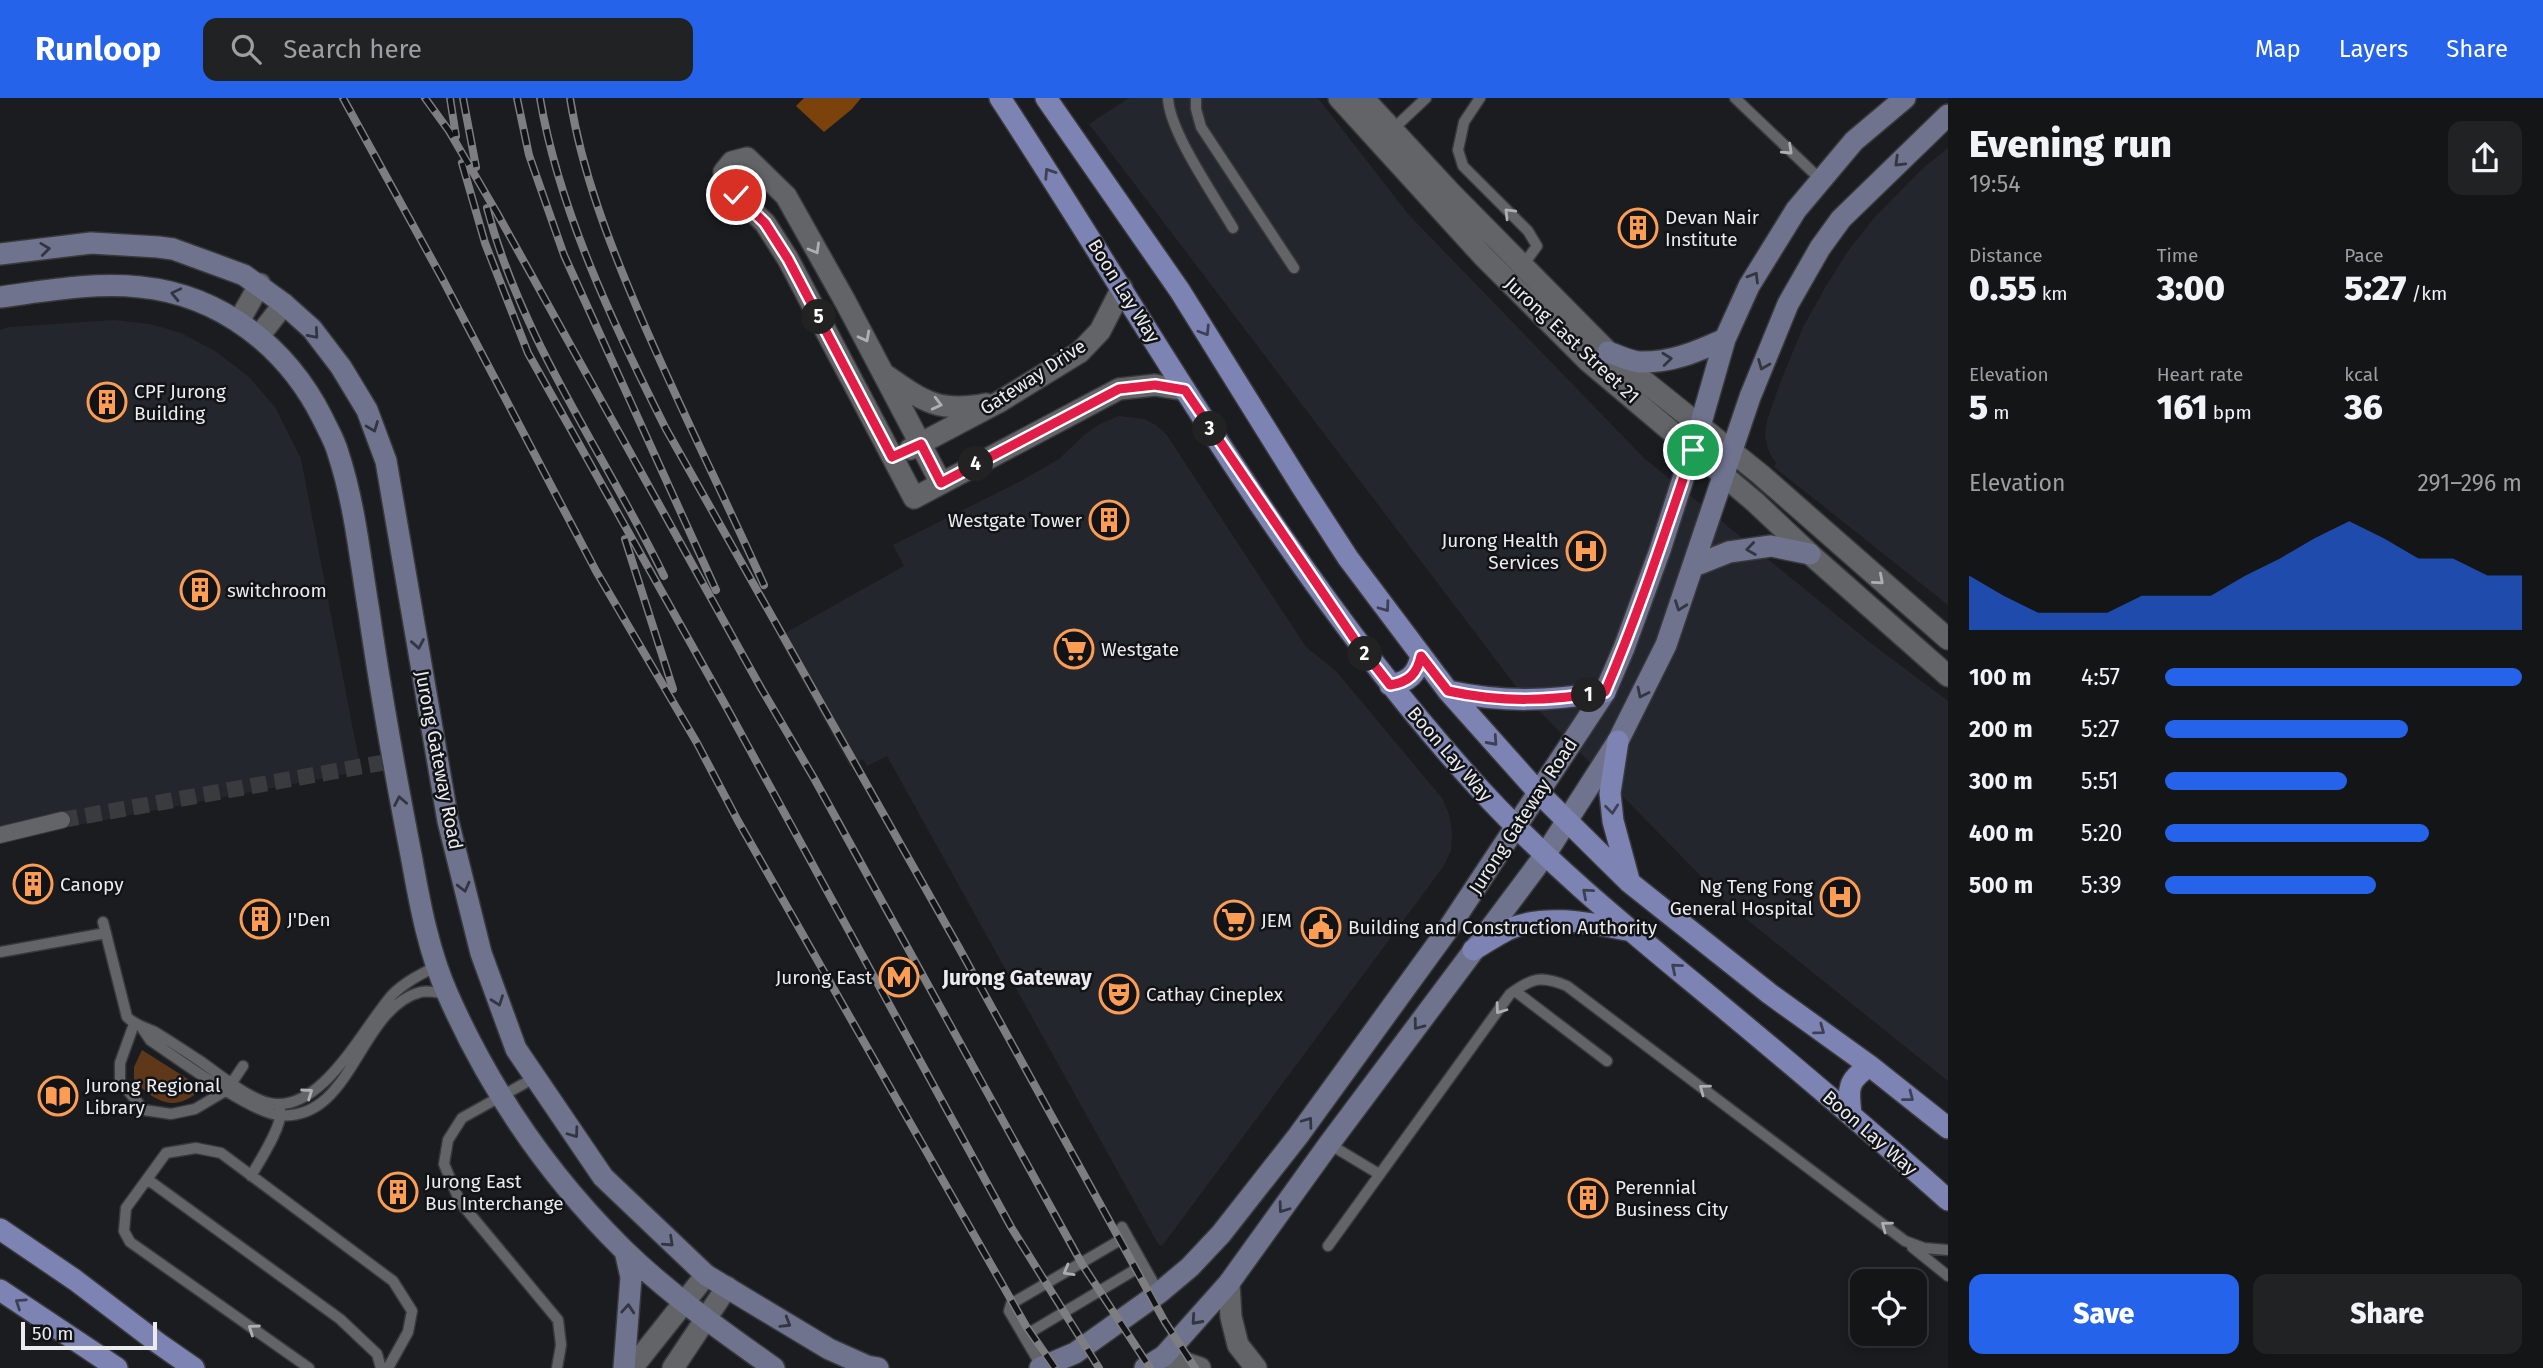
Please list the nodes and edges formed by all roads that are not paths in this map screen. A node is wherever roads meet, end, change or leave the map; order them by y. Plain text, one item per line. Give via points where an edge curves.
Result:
1 (1000, 98) edge
2 (1046, 98) edge
3 (1168, 98) edge
4 (1196, 98) edge
5 (1339, 98) edge
6 (1363, 98) edge
7 (1426, 98) edge
8 (1480, 98) edge
9 (1735, 98) edge
10 (1905, 98) edge
11 (1948, 115) edge
12 (1392, 130) junction
13 (1821, 180) junction
14 (1233, 228) dead end
15 (1490, 248) junction
16 (0, 254) edge
17 (1294, 268) dead end
18 (1516, 274) junction
19 (260, 285) junction
20 (1122, 288) junction
21 (0, 297) edge
22 (284, 304) junction
23 (239, 321) junction
24 (259, 336) junction
25 (1724, 339) junction
26 (1608, 352) junction
27 (884, 373) junction
28 (1185, 390) junction
29 (999, 402) junction
30 (1700, 426) junction
31 (921, 444) junction
32 (1693, 450) junction
33 (1732, 452) junction
34 (892, 457) junction
35 (1725, 477) junction
36 (941, 483) junction
37 (1810, 554) junction
38 (1694, 566) junction
39 (1948, 639) edge
40 (1421, 656) junction
41 (1948, 676) edge
42 (1390, 685) junction
43 (1448, 691) junction
44 (1605, 692) junction
45 (1618, 741) junction
46 (1538, 792) junction
47 (62, 820) tunnel mouth
48 (1566, 821) junction
49 (1516, 827) junction
50 (0, 835) edge
51 (1545, 855) junction
52 (1629, 882) junction
53 (1629, 930) junction
54 (1474, 950) junction
55 (0, 952) edge
56 (437, 966) junction
57 (1515, 991) junction
58 (447, 995) junction
59 (138, 1026) junction
60 (1607, 1061) dead end
61 (346, 1065) junction
62 (243, 1066) dead end
63 (1870, 1066) junction
64 (534, 1078) junction
65 (230, 1087) junction
66 (500, 1096) junction
67 (279, 1103) junction
68 (1851, 1114) junction
69 (282, 1115) junction
70 (1948, 1128) edge
71 (1329, 1144) junction
72 (1379, 1174) junction
73 (251, 1176) junction
74 (147, 1179) junction
75 (1948, 1200) edge
76 (0, 1229) edge
77 (1905, 1241) junction
78 (1328, 1246) dead end
79 (1948, 1250) edge
80 (625, 1251) junction
81 (1143, 1265) junction
82 (706, 1275) junction
83 (1948, 1276) edge
84 (1229, 1283) junction
85 (727, 1287) junction
86 (0, 1290) edge
87 (1159, 1293) junction
88 (684, 1301) junction
89 (706, 1318) junction
90 (1024, 1336) junction
91 (1164, 1356) junction
92 (854, 1363) edge
93 (117, 1368) edge
94 (194, 1368) edge
95 (309, 1368) edge
96 (381, 1368) edge
97 (388, 1368) edge
98 (556, 1368) edge
99 (624, 1368) edge
100 (632, 1368) edge
101 (673, 1368) edge
102 (774, 1368) edge
103 (878, 1368) edge
104 (1041, 1368) edge
105 (1145, 1368) edge
106 (1200, 1368) edge
107 (1256, 1368) edge

20 -> 1 main road, Boon Lay Way
2 -> 40 main road, Boon Lay Way via 1180,291 1349,558
3 - 14 lane via 1176,130
4 - 17 lane via 1201,127
5 - 15 street, Jurong East Street 21
6 - 12 street, Jurong East Street 21
7 - 12 lane
18 -> 8 lane via 1536,246 1528,232 1463,166 1458,150 1464,122
9 -> 13 lane
10 - 13 main road, Jurong Gateway Road via 1854,141
11 -> 33 main road, Jurong Gateway Road via 1841,219 1820,247 1788,304
12 - 15 street, Jurong East Street 21
25 -> 13 main road, Jurong Gateway Road via 1749,286 1796,210
15 - 18 street, Jurong East Street 21
16 -> 19 main road, Jurong Gateway Road via 91,243 173,249
18 - 26 street, Jurong East Street 21
18 - 32 street, Jurong East Street 21 via 1588,361
19 - 22 main road, Jurong Gateway Road
19 - 23 street
20 - 28 main road, Boon Lay Way
20 - 29 street, Gateway Drive via 1100,331 1080,352
23 -> 21 main road via 186,296 141,287 86,286
22 - 24 street
22 -> 64 main road, Jurong Gateway Road via 312,329 341,367 367,410 386,461 448,821 481,953 516,1049
23 - 24 main road
56 -> 24 main road via 395,774 351,501 338,450 294,371
26 -> 25 main road via 1637,362 1685,357
25 - 30 main road, Jurong Gateway Road
26 - 30 street, Jurong East Street 21
27 -> 29 street via 920,400 944,407
27 - 31 street
34 -> 27 street via 788,259 765,223 725,185 723,172 732,162 747,158 786,196
28 - 36 street via 1155,385 1119,389
28 - 42 main road, Boon Lay Way
29 - 31 street, Gateway Drive
30 - 32 main road, Jurong Gateway Road
30 - 33 street, Jurong East Street 21
31 - 34 street, Gateway Drive
31 - 36 street
32 - 35 street, Jurong East Street 21
32 - 44 main road, Jurong Gateway Road via 1656,562
33 - 35 main road, Jurong Gateway Road
33 -> 39 street, Jurong East Street 21
34 - 36 street via 914,498
35 - 37 street, Jurong East Street 21
35 - 38 main road, Jurong Gateway Road
37 -> 38 main road via 1772,546 1729,552
37 - 41 street, Jurong East Street 21
38 -> 45 main road, Jurong Gateway Road via 1666,645
40 - 42 main road via 1412,677
40 - 43 main road, Boon Lay Way
42 - 49 main road, Boon Lay Way
43 - 44 main road via 1521,701
43 -> 46 main road, Boon Lay Way
44 - 46 main road, Jurong Gateway Road
45 - 48 main road, Jurong Gateway Road
45 -> 52 main road via 1610,793
46 - 48 main road, Boon Lay Way
46 - 49 main road, Jurong Gateway Road
47 - 50 street
48 - 51 main road, Jurong Gateway Road
48 - 52 main road, Boon Lay Way
49 - 51 main road, Boon Lay Way
87 -> 49 main road, Jurong Gateway Road via 1220,1234 1298,1136
53 -> 51 main road, Boon Lay Way
51 - 54 main road, Jurong Gateway Road
52 -> 63 main road, Boon Lay Way
53 - 54 main road via 1580,921 1535,922 1508,930
68 -> 53 main road, Boon Lay Way
54 -> 71 main road, Jurong Gateway Road
55 - 59 lane via 105,928 123,1007
56 - 58 main road
56 - 61 lane via 394,993
57 - 60 lane
57 -> 72 lane
77 -> 57 lane via 1567,986 1537,979
58 - 61 lane via 423,990 408,997 383,1018
58 - 66 main road
59 - 65 lane via 152,1030
59 - 65 lane via 120,1063 120,1081 144,1110 163,1114 194,1109
67 -> 61 lane via 302,1099
61 - 69 lane via 328,1097 315,1108
62 - 65 lane
63 - 68 main road via 1850,1084
63 -> 70 main road, Boon Lay Way
64 - 66 lane
64 -> 82 main road, Jurong Gateway Road via 603,1177
65 - 67 lane
65 - 69 lane via 258,1110
66 - 80 main road via 544,1161
66 - 98 lane via 462,1118 448,1140 444,1164 460,1202 558,1320 561,1345
67 - 69 lane
68 - 75 main road, Boon Lay Way
69 - 73 lane
71 - 72 lane
71 -> 84 main road, Jurong Gateway Road
72 - 78 lane
73 - 74 lane via 221,1153 196,1148 166,1153
73 - 97 lane via 393,1281 412,1311 408,1332
95 -> 74 lane via 130,1242 124,1231 126,1208
74 - 96 lane via 340,1319 377,1353
76 - 94 main road
77 - 79 lane
77 - 83 lane
80 - 88 main road
99 -> 80 main road via 631,1277
81 - 87 lane
81 - 90 lane
81 -> 90 lane via 1124,1231 1011,1304 1009,1311
82 - 85 main road, Jurong Gateway Road
82 - 88 street
84 -> 91 main road, Jurong Gateway Road
84 - 107 street via 1238,1345
85 - 89 street
85 -> 92 main road, Jurong Gateway Road
93 -> 86 main road
87 - 104 main road, Jurong Gateway Road via 1075,1353
88 - 89 main road
88 - 100 street
89 - 101 street
89 - 102 main road
90 - 104 lane
91 - 105 main road, Jurong Gateway Road
91 - 106 street
92 - 103 main road, Jurong Gateway Road

